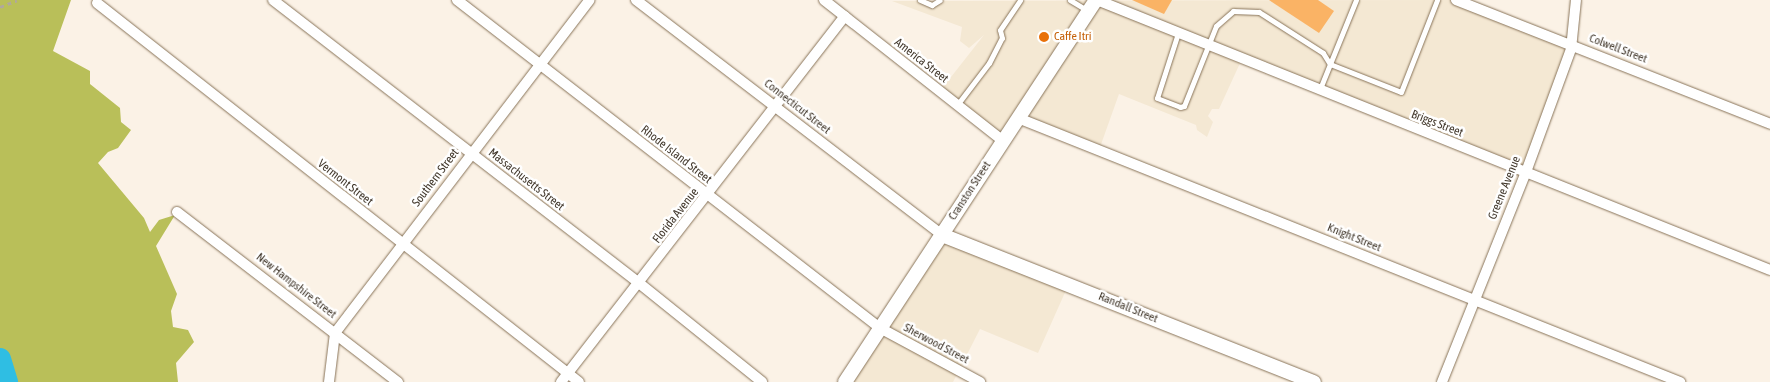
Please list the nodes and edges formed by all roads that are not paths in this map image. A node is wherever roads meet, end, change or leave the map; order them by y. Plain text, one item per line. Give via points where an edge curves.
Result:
1 (273, 0) edge
2 (457, 0) edge
3 (590, 0) edge
4 (636, 0) edge
5 (824, 0) edge
6 (920, 0) edge
7 (940, 0) edge
8 (1020, 0) edge
9 (1070, 0) edge
10 (1356, 0) edge
11 (1437, 0) edge
12 (1456, 0) edge
13 (1576, 0) edge
14 (97, 3) dead end
15 (1094, 4) edge
16 (844, 16) junction
17 (1178, 33) junction
18 (1571, 45) junction
19 (1208, 46) junction
20 (1330, 64) junction
21 (539, 65) junction
22 (1319, 91) junction
23 (957, 105) junction
24 (776, 106) junction
25 (1018, 118) junction
26 (1770, 124) edge
27 (1003, 141) junction
28 (471, 152) junction
29 (1526, 172) junction
30 (708, 195) junction
31 (177, 212) dead end
32 (942, 235) junction
33 (403, 243) junction
34 (1770, 270) edge
35 (640, 283) junction
36 (1473, 300) junction
37 (880, 328) junction
38 (335, 333) junction
39 (568, 373) junction
40 (329, 382) edge
41 (398, 382) edge
42 (561, 382) edge
43 (579, 382) edge
44 (762, 382) edge
45 (845, 382) edge
46 (980, 382) edge
47 (1314, 382) edge
48 (1442, 382) edge
49 (1680, 382) edge

1 - 28 street, Massachusetts Street
2 - 21 street, Rhode Island Street
3 - 21 street, Southern Street
4 - 24 street, Connecticut Street
5 - 16 street, America Street
6 - 7 lane via 932,5
8 - 23 lane via 1000,30 1002,38 989,62
9 - 15 lane
10 - 20 lane
11 - 20 lane via 1401,92
12 - 18 street, Colwell Street
13 - 18 street, Greene Avenue
14 - 33 street, Vermont Street
15 - 17 street, Briggs Street
15 - 25 main road, Cranston Street
16 - 23 street, America Street
16 - 24 street, Florida Avenue
17 - 19 street, Briggs Street
17 - 19 lane via 1157,98 1184,106
18 - 26 street, Colwell Street
18 - 29 street, Greene Avenue
19 - 20 lane via 1216,26 1233,10 1259,12 1323,53
19 - 22 street, Briggs Street
20 - 22 lane
21 - 28 street, Southern Street
21 - 30 street, Rhode Island Street
22 - 29 street, Briggs Street
23 - 27 street, America Street
24 - 30 street, Florida Avenue
24 - 32 street, Connecticut Street
25 - 27 main road, Cranston Street
25 - 36 street, Knight Street
27 - 32 main road, Cranston Street
28 - 33 street, Southern Street
28 - 35 street, Massachusetts Street
29 - 34 street, Briggs Street
29 - 36 street, Greene Avenue
30 - 35 street, Florida Avenue
30 - 37 street, Rhode Island Street
31 - 38 street, New Hampshire Street
32 - 37 main road, Cranston Street
32 - 47 main road, Randall Street
33 - 38 street, Southern Street
33 - 39 street, Vermont Street
35 - 39 street, Florida Avenue
35 - 44 street, Massachusetts Street
36 - 48 street, Greene Avenue
36 - 49 street, Knight Street
37 - 45 main road, Cranston Street
37 - 46 street, Sherwood Street
38 - 40 street
38 - 41 street, New Hampshire Street
39 - 42 street, Florida Avenue
39 - 43 street, Vermont Street

